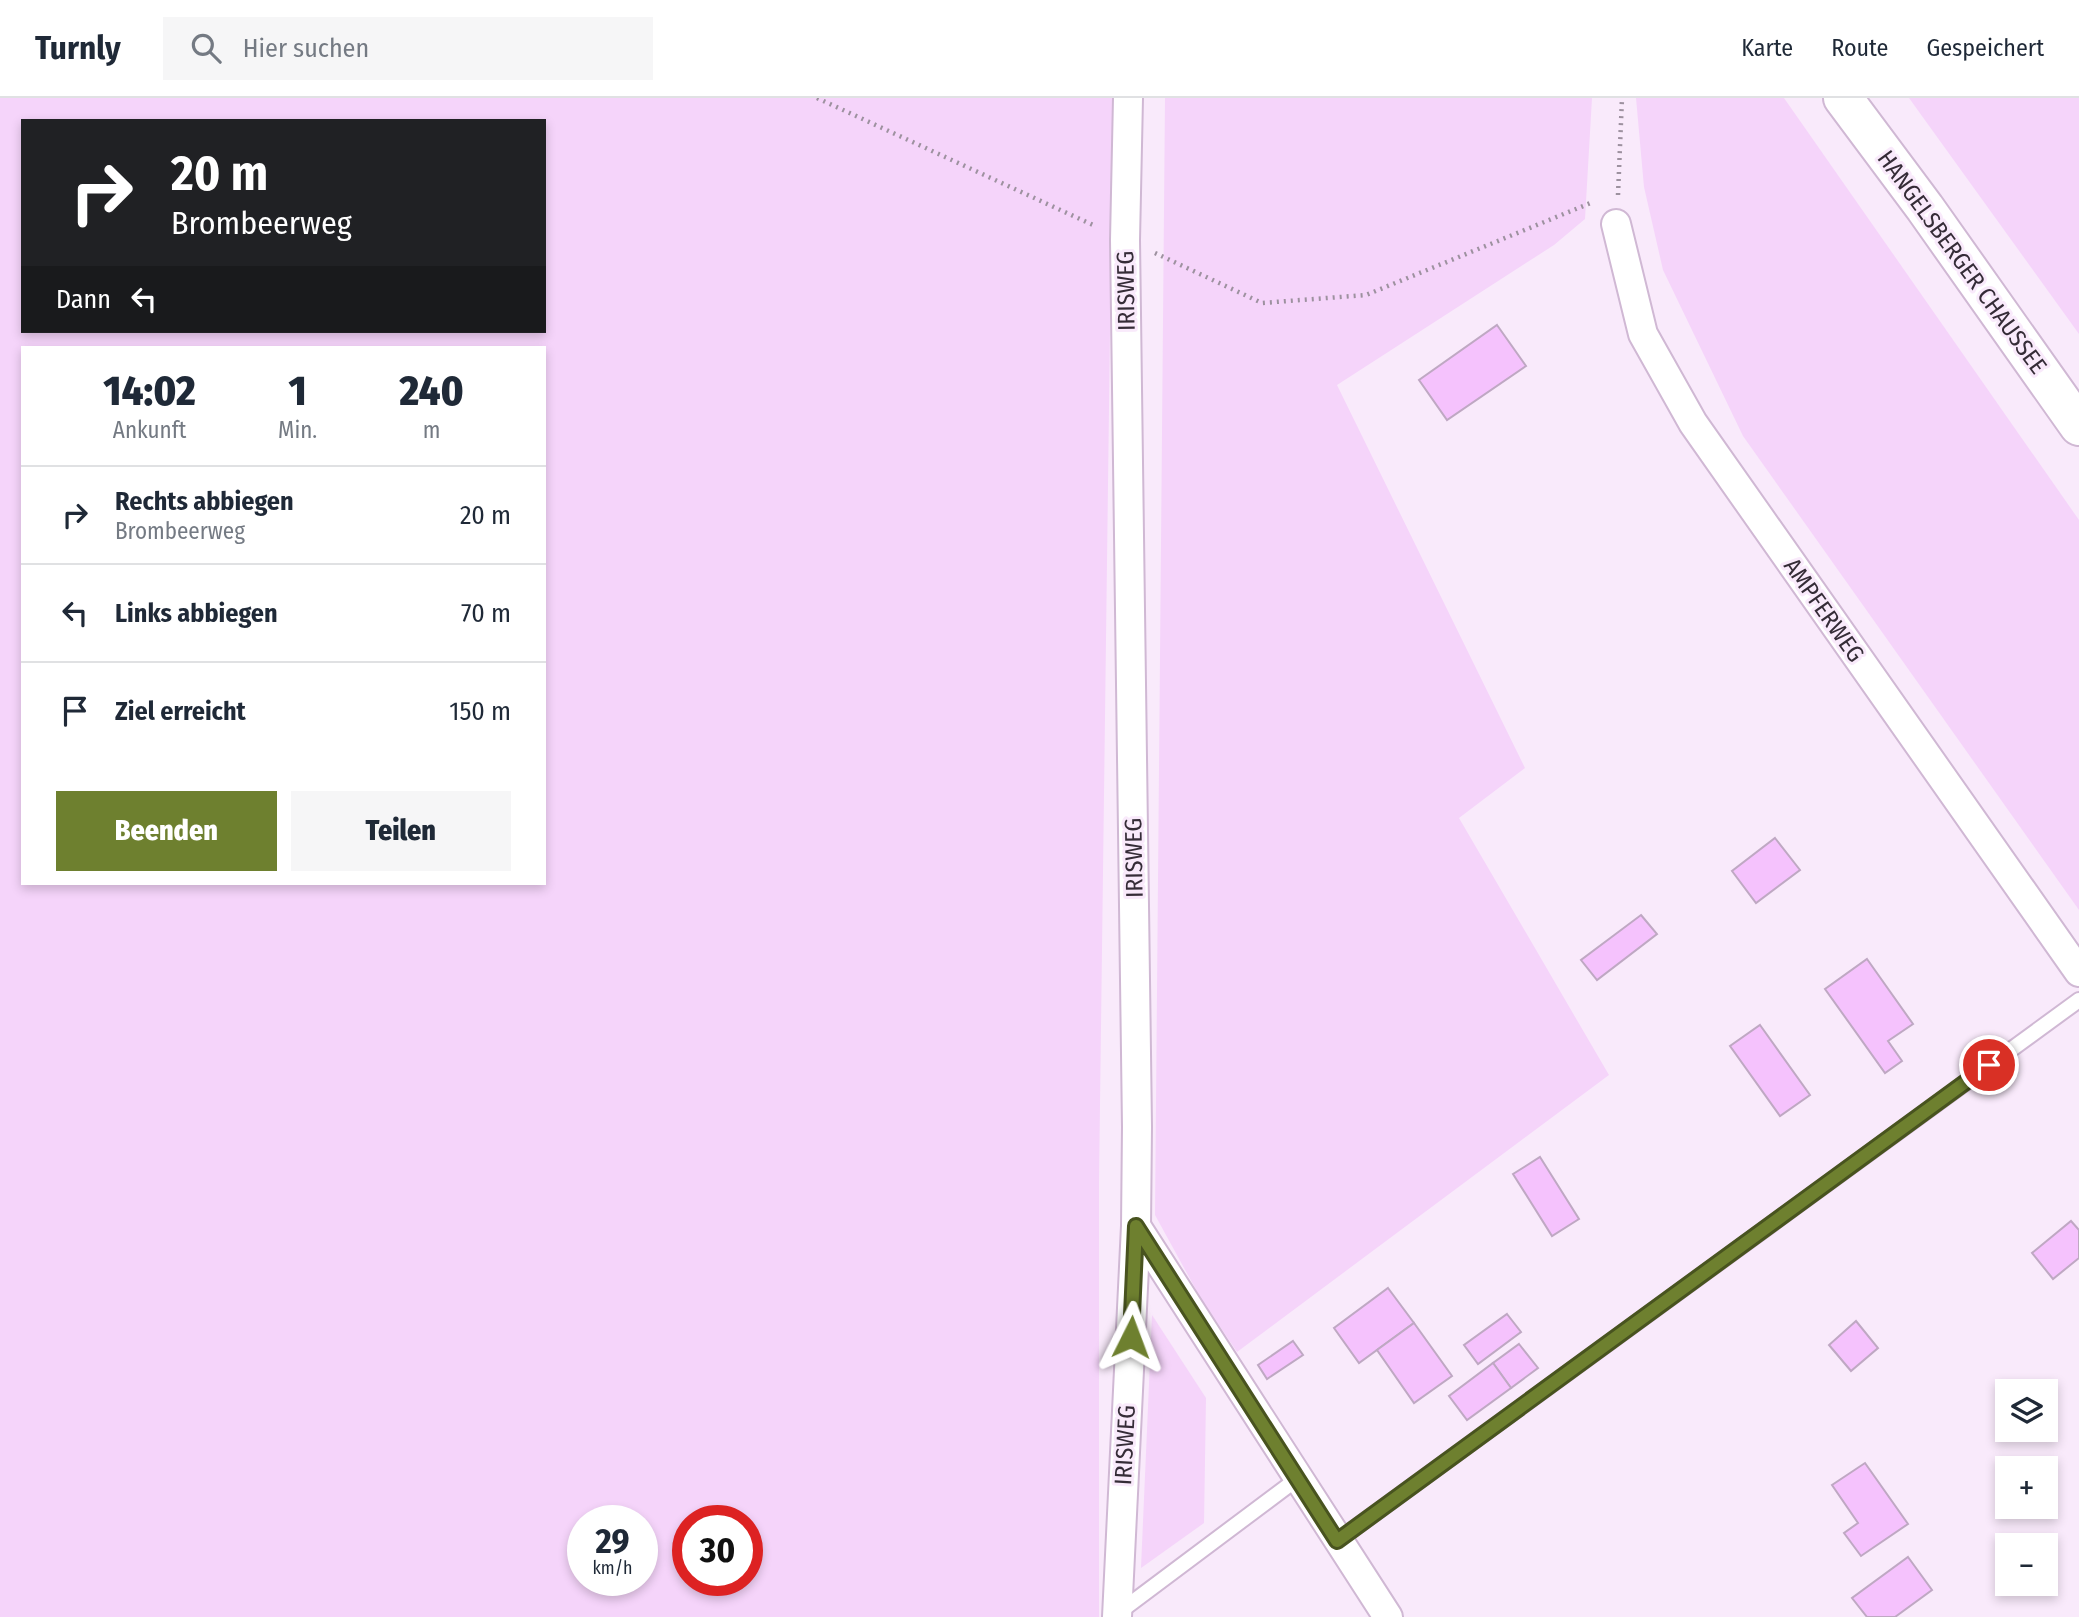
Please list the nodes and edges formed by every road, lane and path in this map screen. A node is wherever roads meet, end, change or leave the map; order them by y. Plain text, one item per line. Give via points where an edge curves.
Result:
1 (817, 98) edge
2 (1128, 98) edge
3 (1622, 98) edge
4 (1843, 98) edge
5 (1618, 191) junction
6 (1616, 224) joint
7 (1125, 240) junction
8 (2079, 426) edge
9 (2078, 970) edge
10 (2079, 1000) edge
11 (1136, 1226) junction
12 (1297, 1479) junction
13 (1337, 1541) junction
14 (1117, 1615) edge
15 (1388, 1617) edge

1 - 7 path
2 - 7 street, IRISWEG
3 - 5 path
4 - 8 main road, HANGELSBERGER CHAUSSEE
5 - 6 path
5 - 7 path via 1366,295 1262,303
6 - 9 street, AMPFERWEG via 1643,334 1693,423
7 - 11 street, IRISWEG
10 - 13 lane
11 - 12 street
11 - 14 street, IRISWEG
12 - 13 street
12 - 14 lane
13 - 15 street

